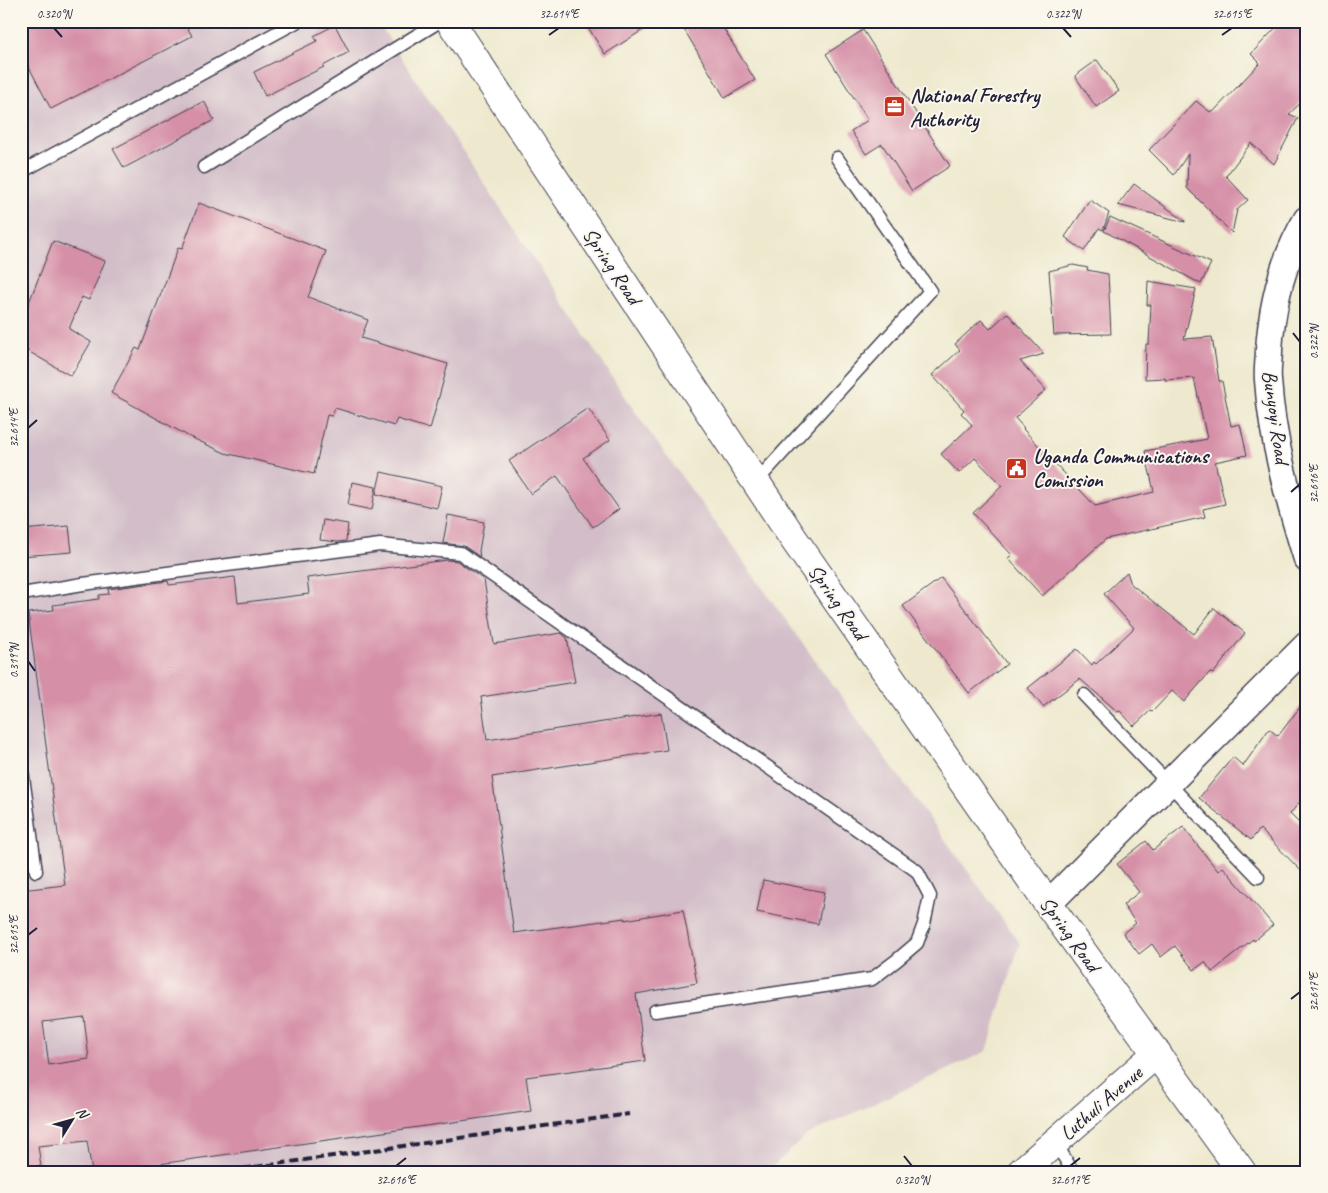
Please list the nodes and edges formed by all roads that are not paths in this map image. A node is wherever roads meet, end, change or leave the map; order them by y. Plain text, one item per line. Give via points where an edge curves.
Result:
1 (298, 21) edge
2 (440, 21) edge
3 (450, 21) edge
4 (837, 158) dead end
5 (204, 167) dead end
6 (21, 172) edge
7 (1307, 219) edge
8 (756, 482) junction
9 (1307, 559) edge
10 (21, 596) edge
11 (1307, 645) edge
12 (1084, 695) dead end
13 (21, 762) edge
14 (1169, 783) junction
15 (36, 872) dead end
16 (1258, 876) dead end
17 (1048, 904) junction
18 (654, 1011) dead end
19 (1157, 1053) junction
20 (1055, 1142) junction
21 (1232, 1163) edge
22 (1021, 1172) edge
23 (1072, 1172) edge

1 - 6 lane
2 - 5 lane
3 - 8 main road, Spring Road
4 - 8 lane via 930,291
7 - 9 street, Bunyoyi Road via 1282,269 1271,321 1267,379 1276,442
8 - 17 main road, Spring Road
10 - 18 lane via 83,584 380,545 460,553 917,871 930,896 917,943 872,979
11 - 14 street
12 - 14 lane
13 - 15 lane
14 - 16 lane
14 - 17 street
17 - 19 main road, Spring Road
19 - 20 main road, Luthuli Avenue
19 - 21 main road, Spring Road
20 - 22 main road, Luthuli Avenue
20 - 23 lane

